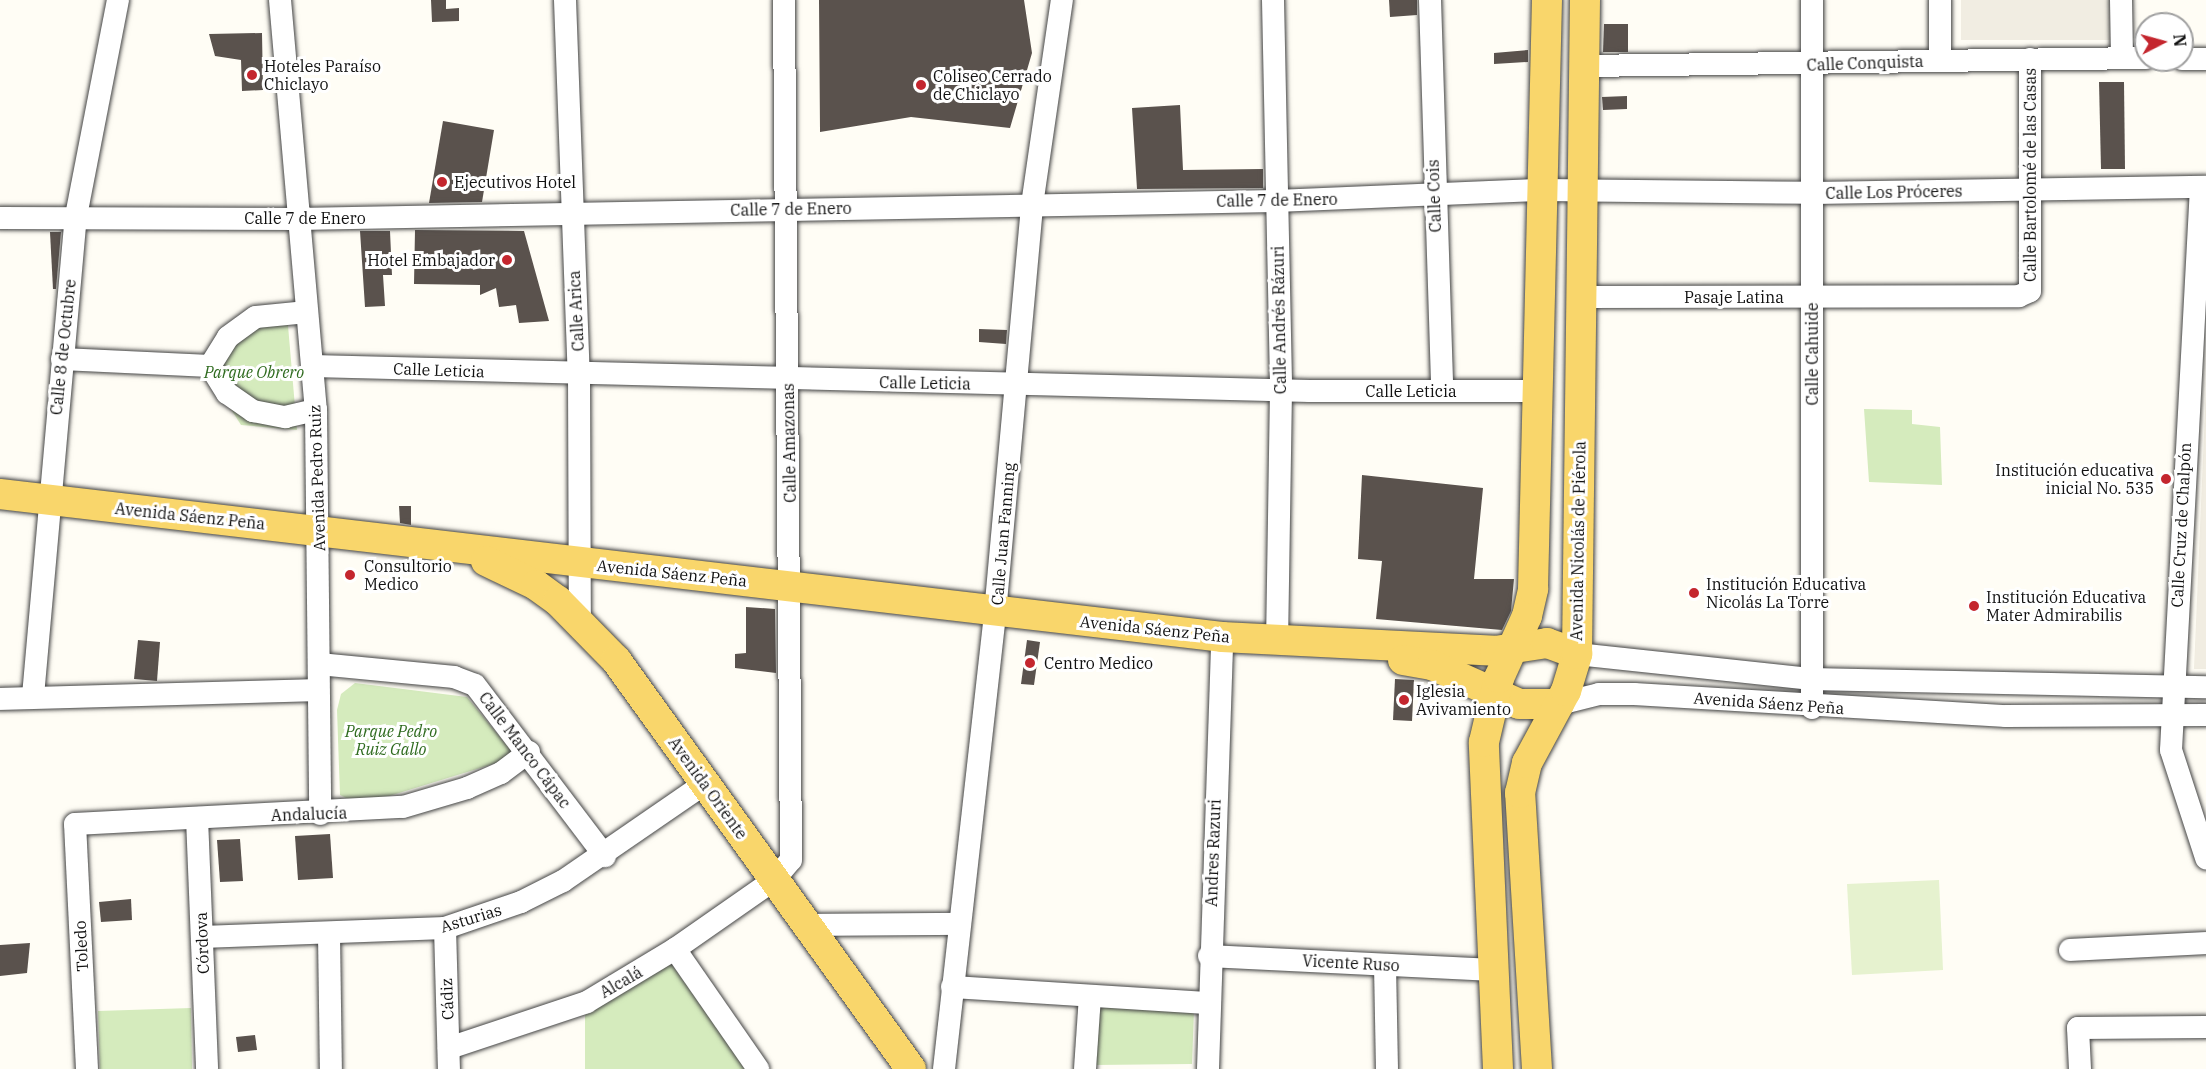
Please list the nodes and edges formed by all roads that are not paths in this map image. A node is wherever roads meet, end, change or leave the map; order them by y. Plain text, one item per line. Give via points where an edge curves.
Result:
1 (118, 0) edge
2 (280, 0) edge
3 (565, 0) edge
4 (784, 0) edge
5 (1062, 0) edge
6 (1273, 0) edge
7 (1430, 0) edge
8 (1547, 0) edge
9 (1585, 0) edge
10 (1812, 0) edge
11 (1940, 0) edge
12 (2121, 0) edge
13 (2121, 58) junction
14 (2134, 58) edge
15 (2030, 59) junction
16 (1940, 60) junction
17 (1812, 65) junction
18 (1584, 66) junction
19 (2204, 187) edge
20 (2030, 189) junction
21 (1543, 190) junction
22 (1582, 192) junction
23 (1813, 193) junction
24 (1434, 196) junction
25 (1276, 201) junction
26 (1032, 205) junction
27 (787, 209) junction
28 (571, 213) junction
29 (76, 216) junction
30 (0, 218) edge
31 (298, 219) junction
32 (2030, 291) joint
33 (1581, 297) junction
34 (1812, 297) junction
35 (2201, 298) edge
36 (307, 312) junction
37 (62, 359) junction
38 (210, 366) junction
39 (312, 366) junction
40 (579, 374) junction
41 (787, 379) junction
42 (1017, 385) junction
43 (1281, 390) junction
44 (1442, 391) junction
45 (1538, 391) junction
46 (316, 410) junction
47 (0, 494) edge
48 (48, 500) junction
49 (320, 531) junction
50 (464, 551) junction
51 (578, 563) junction
52 (792, 585) junction
53 (995, 613) junction
54 (580, 623) junction
55 (1222, 637) junction
56 (1277, 639) junction
57 (1345, 645) junction
58 (1514, 650) junction
59 (1576, 654) junction
60 (319, 664) junction
61 (1810, 679) junction
62 (2172, 687) junction
63 (2206, 687) edge
64 (318, 690) junction
65 (1495, 693) junction
66 (33, 696) junction
67 (0, 699) edge
68 (1559, 704) junction
69 (1812, 708) junction
70 (2206, 715) edge
71 (2172, 716) junction
72 (530, 752) junction
73 (704, 784) junction
74 (320, 814) junction
75 (197, 818) junction
76 (75, 824) joint
77 (605, 856) junction
78 (2206, 857) edge
79 (774, 879) junction
80 (960, 924) junction
81 (807, 925) junction
82 (445, 928) junction
83 (329, 934) junction
84 (202, 937) junction
85 (2206, 943) edge
86 (675, 949) junction
87 (2070, 950) dead end
88 (1209, 956) junction
89 (1385, 965) junction
90 (1493, 970) junction
91 (952, 987) junction
92 (1090, 996) junction
93 (1208, 1004) junction
94 (2206, 1027) edge
95 (449, 1058) edge
96 (87, 1069) edge
97 (207, 1069) edge
98 (331, 1069) edge
99 (758, 1069) edge
100 (911, 1069) edge
101 (944, 1069) edge
102 (1085, 1069) edge
103 (1208, 1069) edge
104 (1387, 1069) edge
105 (1498, 1069) edge
106 (1537, 1069) edge
107 (2080, 1069) edge

1 - 29 street, Calle 8 de Octubre
2 - 31 street, Avenida Pedro Ruiz
3 - 28 street, Calle Arica
4 - 27 street, Calle Amazonas
5 - 26 street, Calle Juan Fanning
6 - 25 street, Calle Andrés Rázuri
7 - 24 street, Calle Cois
8 - 21 main road
9 - 18 main road, Avenida Nicolás de Piérola
10 - 17 street, Calle Cahuide
11 - 16 street
12 - 13 street
13 - 14 street, Calle Conquista
13 - 15 street, Calle Conquista
15 - 16 street, Calle Conquista
15 - 20 street, Calle Bartolomé de las Casas
16 - 17 street, Calle Conquista
17 - 18 street, Calle Conquista
17 - 23 street, Calle Cahuide
18 - 22 main road, Avenida Nicolás de Piérola
19 - 20 street, Calle Los Próceres
19 - 35 street, Calle Cruz de Chalpón
20 - 23 street, Calle Los Próceres
20 - 32 street, Calle Bartolomé de las Casas
21 - 22 street, Calle 7 de Enero
21 - 24 street, Calle 7 de Enero
21 - 45 main road
22 - 23 street, Calle Los Próceres
22 - 33 main road, Avenida Nicolás de Piérola
23 - 34 street, Calle Cahuide
24 - 25 street, Calle 7 de Enero
24 - 44 street, Calle Cois
25 - 26 street, Calle 7 de Enero
25 - 43 street, Calle Andrés Rázuri
26 - 27 street, Calle 7 de Enero
26 - 42 street, Calle Juan Fanning
27 - 28 street, Calle 7 de Enero
27 - 41 street, Calle Amazonas
28 - 31 street, Calle 7 de Enero
28 - 40 street, Calle Arica
29 - 30 street, Calle 7 de Enero
29 - 31 street, Calle 7 de Enero
29 - 37 street, Calle 8 de Octubre
31 - 36 street, Avenida Pedro Ruiz
32 - 34 street, Pasaje Latina via 2019,296
33 - 34 street, Pasaje Latina
33 - 59 main road, Avenida Nicolás de Piérola
34 - 61 street, Calle Cahuide
35 - 62 street, Calle Cruz de Chalpón
36 - 38 street via 273,312 241,326
36 - 39 street, Avenida Pedro Ruiz
37 - 38 street
37 - 48 street, Calle 8 de Octubre
38 - 46 street via 227,393 254,411 285,417
39 - 40 street, Calle Leticia
39 - 46 street, Avenida Pedro Ruiz
40 - 41 street, Calle Leticia
40 - 51 street, Calle Arica
41 - 42 street, Calle Leticia
41 - 52 street, Calle Amazonas
42 - 43 street, Calle Leticia
42 - 53 street, Calle Juan Fanning
43 - 44 street, Calle Leticia
43 - 56 street, Calle Andrés Rázuri
44 - 45 street, Calle Leticia
45 - 58 main road via 1533,589
46 - 49 street, Avenida Pedro Ruiz
47 - 48 main road, Avenida Sáenz Peña
48 - 49 main road, Avenida Sáenz Peña
48 - 66 street, Calle 8 de Octubre
49 - 50 main road, Avenida Sáenz Peña
49 - 60 street, Avenida Pedro Ruiz
50 - 51 main road, Avenida Sáenz Peña
50 - 54 main road, Avenida Oriente via 536,585
51 - 52 main road, Avenida Sáenz Peña
51 - 54 street, Calle Arica
52 - 53 main road, Avenida Sáenz Peña
52 - 79 street, Calle Amazonas via 791,860
53 - 55 main road, Avenida Sáenz Peña
53 - 80 street, Calle Juan Fanning
54 - 73 main road, Avenida Oriente via 616,660
55 - 56 main road, Avenida Sáenz Peña
55 - 88 street, Andres Razuri
56 - 57 main road, Avenida Sáenz Peña
57 - 58 main road, Avenida Sáenz Peña via 1369,642
57 - 65 main road, Avenida Sáenz Peña via 1369,655 1432,665
58 - 59 main road, Avenida Sáenz Peña via 1547,643
58 - 65 main road
59 - 61 street, Avenida Sáenz Peña
59 - 68 main road, Avenida Nicolás de Piérola
60 - 64 street, Avenida Pedro Ruiz
60 - 72 street, Calle Manco Cápac via 454,677 476,685
61 - 62 street, Avenida Sáenz Peña
61 - 69 street, Calle Cahuide
62 - 63 street, Avenida Sáenz Peña
62 - 71 street, Calle Cruz de Chalpón
64 - 66 street
64 - 74 street, Avenida Pedro Ruiz
65 - 68 main road, Avenida Sáenz Peña via 1519,704
65 - 90 main road via 1484,742
66 - 67 street
68 - 69 street, Avenida Sáenz Peña via 1599,694 1634,694
68 - 106 main road, Avenida Nicolás de Piérola via 1534,746 1521,793
69 - 71 street, Avenida Sáenz Peña via 2007,716
70 - 71 street, Avenida Sáenz Peña
71 - 78 street, Calle Cruz de Chalpón via 2171,750 2178,783
72 - 74 street, Andalucía via 501,773 435,800 369,812
72 - 77 street, Calle Manco Cápac
73 - 77 street, Asturias
73 - 79 main road, Avenida Oriente
74 - 75 street, Andalucía
75 - 76 street, Andalucía
75 - 84 street, Córdova
76 - 96 street, Toledo
77 - 82 street, Asturias via 521,902
79 - 81 main road, Avenida Oriente
79 - 86 street, Alcalá
80 - 81 street
80 - 91 street, Calle Juan Fanning
81 - 100 main road, Avenida Oriente
82 - 83 street, Asturias
82 - 95 street, Cádiz
83 - 84 street, Asturias
83 - 98 street
84 - 97 street, Córdova
85 - 87 street
86 - 95 street, Alcalá via 587,1002
86 - 99 street
88 - 89 street, Vicente Ruso
88 - 93 street, Andres Razuri
89 - 90 street, Vicente Ruso
89 - 104 street
90 - 105 main road
91 - 92 street
91 - 101 street, Calle Juan Fanning
92 - 93 street
92 - 102 street
93 - 103 street, Andres Razuri
94 - 107 street via 2078,1028

